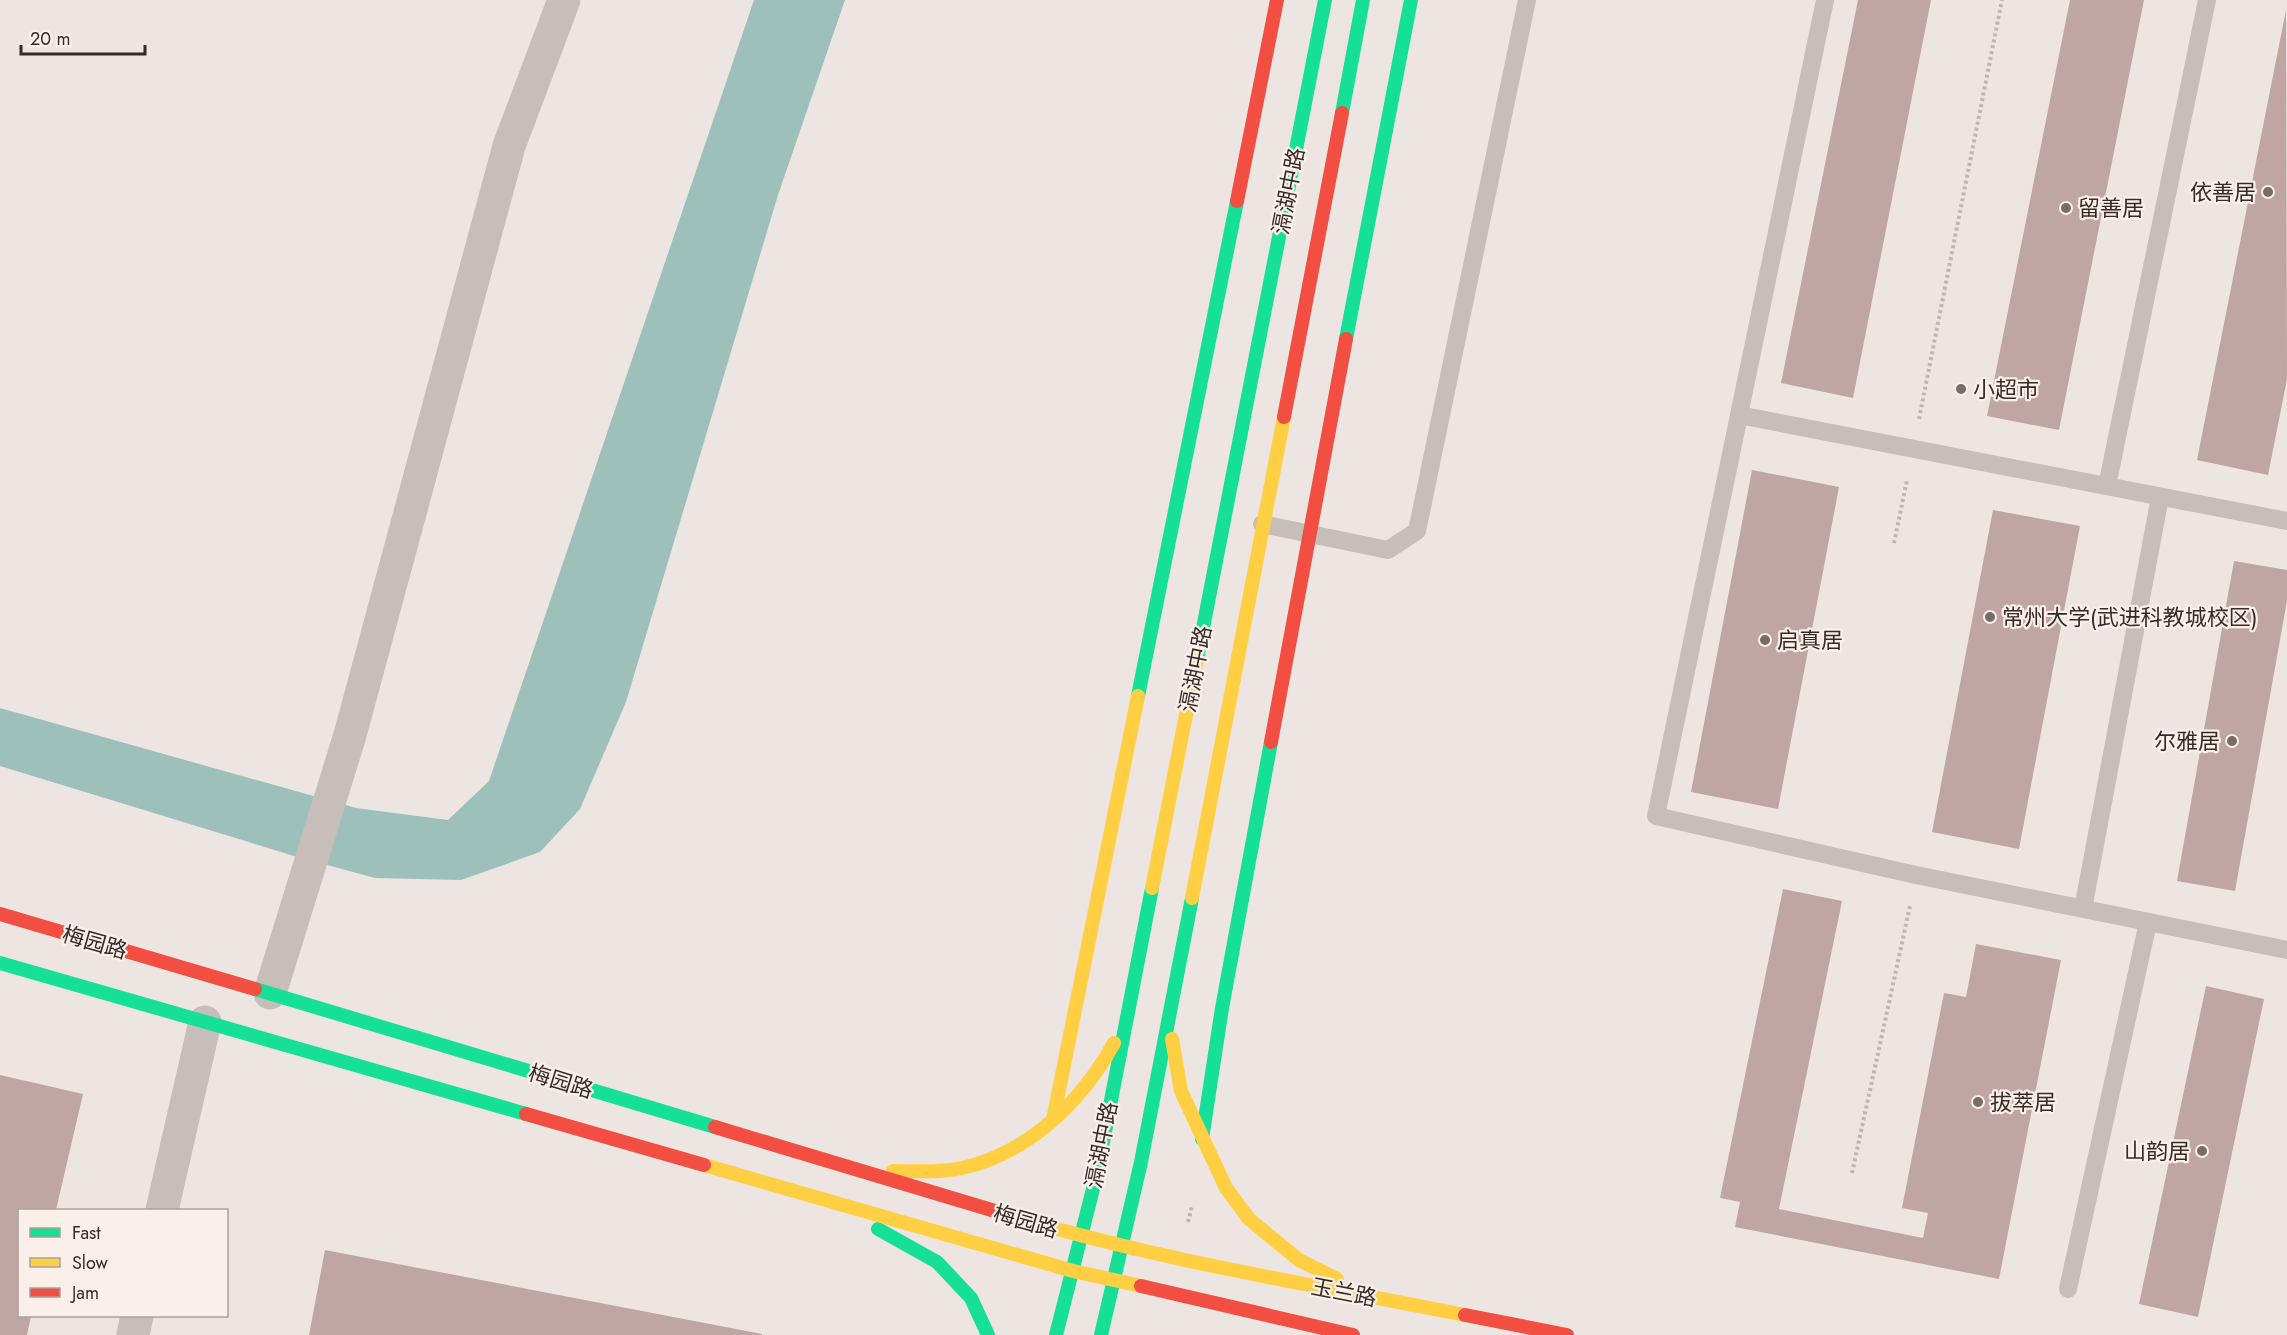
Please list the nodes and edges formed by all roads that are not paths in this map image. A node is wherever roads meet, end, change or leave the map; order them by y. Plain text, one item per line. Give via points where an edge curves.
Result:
1 (564, 0) edge
2 (1277, 0) edge
3 (1325, 0) edge
4 (1363, 0) edge
5 (1411, 0) edge
6 (1527, 0) edge
7 (1825, 0) edge
8 (2207, 0) edge
9 (1739, 415) junction
10 (2107, 486) junction
11 (2160, 497) junction
12 (2287, 521) edge
13 (1262, 524) junction
14 (1309, 534) junction
15 (2083, 909) junction
16 (0, 914) edge
17 (2148, 922) junction
18 (2287, 950) edge
19 (0, 963) edge
20 (270, 993) junction
21 (1129, 1011) junction
22 (205, 1022) junction
23 (1168, 1023) junction
24 (1053, 1120) junction
25 (1202, 1139) junction
26 (789, 1150) junction
27 (774, 1184) junction
28 (162, 1209) edge
29 (1082, 1238) junction
30 (1121, 1246) junction
31 (1073, 1271) junction
32 (1113, 1281) junction
33 (2068, 1289) dead end
34 (1377, 1298) junction
35 (137, 1317) edge
36 (133, 1335) edge
37 (988, 1335) edge
38 (1056, 1335) edge
39 (1101, 1335) edge
40 (1353, 1335) edge
41 (1567, 1335) edge

1 - 20 street via 509,146 350,735
2 - 24 street
3 - 21 street, 滆湖中路
4 - 13 street, 滆湖中路
5 - 14 street
6 - 14 lane via 1418,531 1388,550
7 - 9 lane
8 - 10 lane
9 - 10 lane
9 - 15 lane via 1656,816 1916,876
10 - 11 lane
11 - 12 lane
11 - 15 lane
13 - 14 lane
13 - 23 street, 滆湖中路
14 - 25 street via 1222,1008
15 - 17 lane
16 - 20 street, 梅园路
17 - 18 lane
17 - 33 lane
19 - 22 street, 梅园路
20 - 26 street, 梅园路
21 - 24 street via 1106,1063
21 - 29 street, 滆湖中路
22 - 27 street, 梅园路
22 - 28 street
23 - 25 street via 1181,1091
23 - 30 street, 滆湖中路
24 - 26 street via 1018,1146 973,1165 936,1172 879,1170
25 - 34 street via 1226,1188 1249,1219 1299,1260
26 - 29 street, 梅园路
27 - 31 street, 梅园路
27 - 37 street via 887,1234 937,1262 971,1298
29 - 30 street, 梅园路
29 - 31 street, 滆湖中路
30 - 32 street, 滆湖中路
30 - 34 street, 玉兰路
31 - 32 street, 梅园路
31 - 38 street, 滆湖中路
32 - 39 street, 滆湖中路
32 - 40 street, 玉兰路
34 - 41 street, 玉兰路
35 - 36 street

